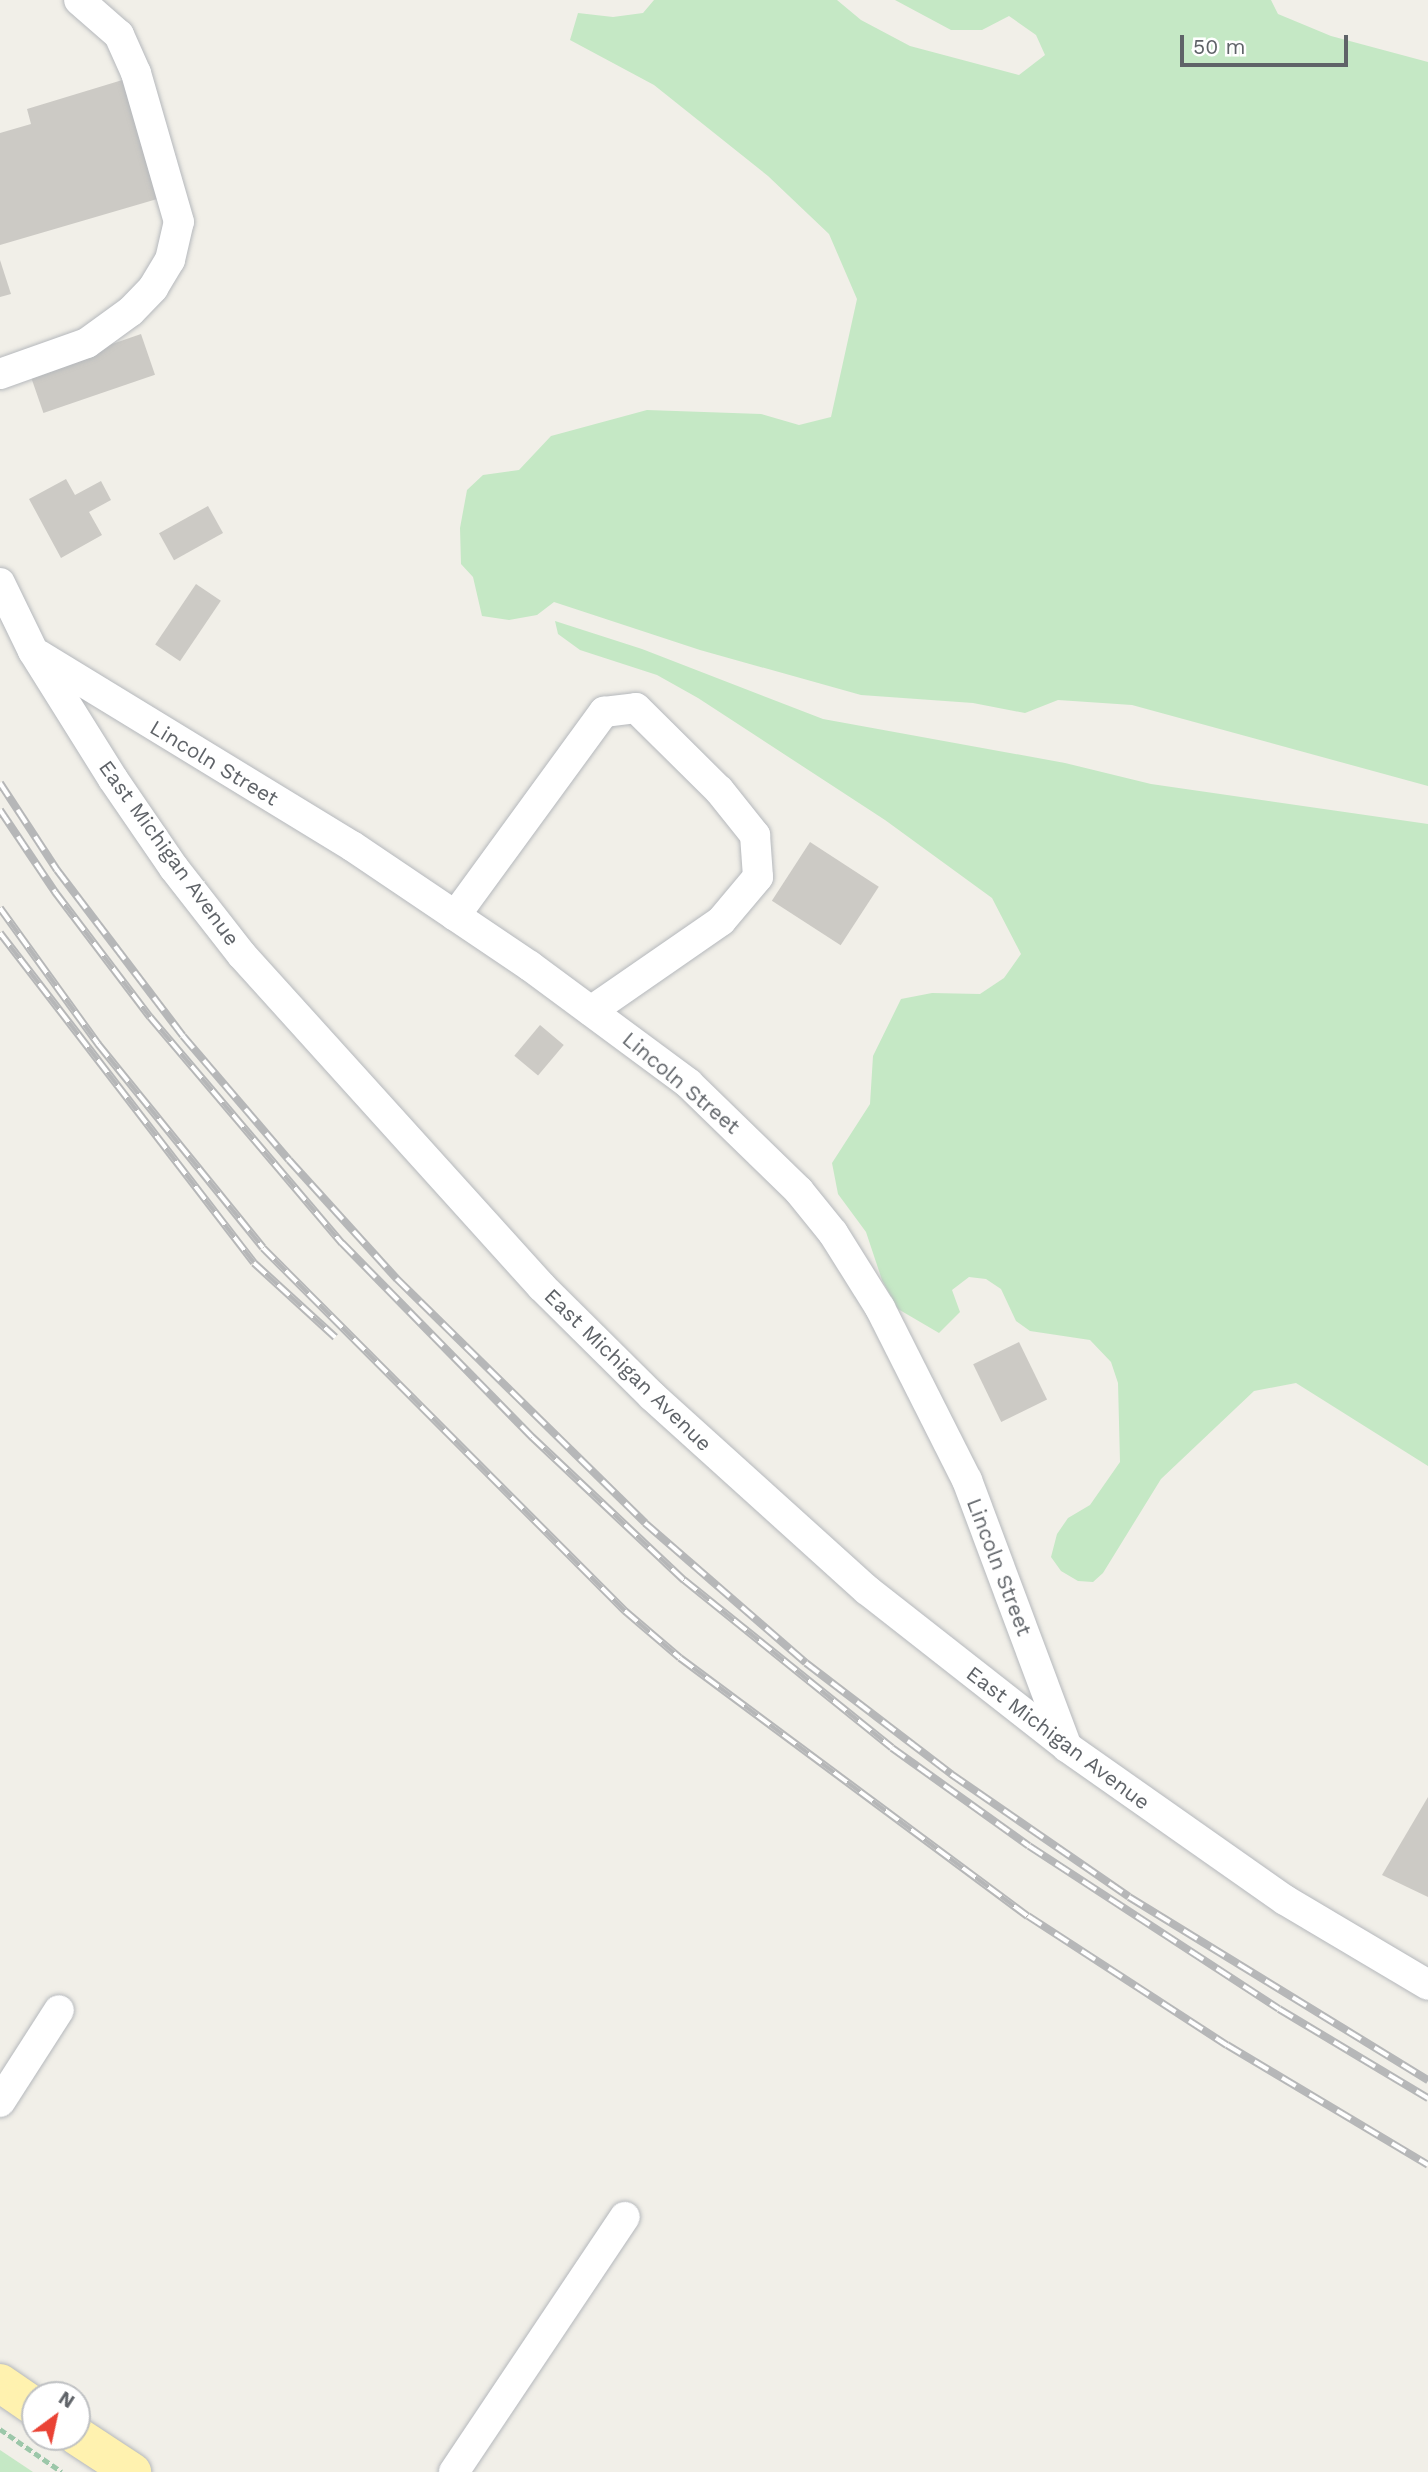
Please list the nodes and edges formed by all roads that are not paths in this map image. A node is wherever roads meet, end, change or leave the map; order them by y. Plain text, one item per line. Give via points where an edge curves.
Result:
1 (79, 0) edge
2 (0, 374) edge
3 (0, 583) edge
4 (33, 651) junction
5 (455, 916) junction
6 (591, 1011) junction
7 (1067, 1747) junction
8 (1428, 1985) edge
9 (60, 2010) dead end
10 (0, 2102) edge
11 (625, 2217) dead end
12 (0, 2383) edge
13 (21, 2397) edge
14 (91, 2445) edge
15 (132, 2472) edge
16 (454, 2472) edge

1 - 2 street via 119,35 136,72 178,222 170,260 153,288 131,311 88,343
3 - 4 street, East Michigan Avenue
4 - 5 street, Lincoln Street via 352,846
4 - 7 street, East Michigan Avenue via 174,868 234,944 542,1287 758,1496 867,1590
5 - 6 street, Lincoln Street
5 - 6 street via 604,712 636,708 719,790 755,835 758,877 721,921
6 - 7 street, Lincoln Street via 688,1083 737,1128 833,1233 880,1308 967,1480
7 - 8 street, East Michigan Avenue via 1274,1892
9 - 10 street
11 - 16 street
12 - 13 main road
14 - 15 main road

